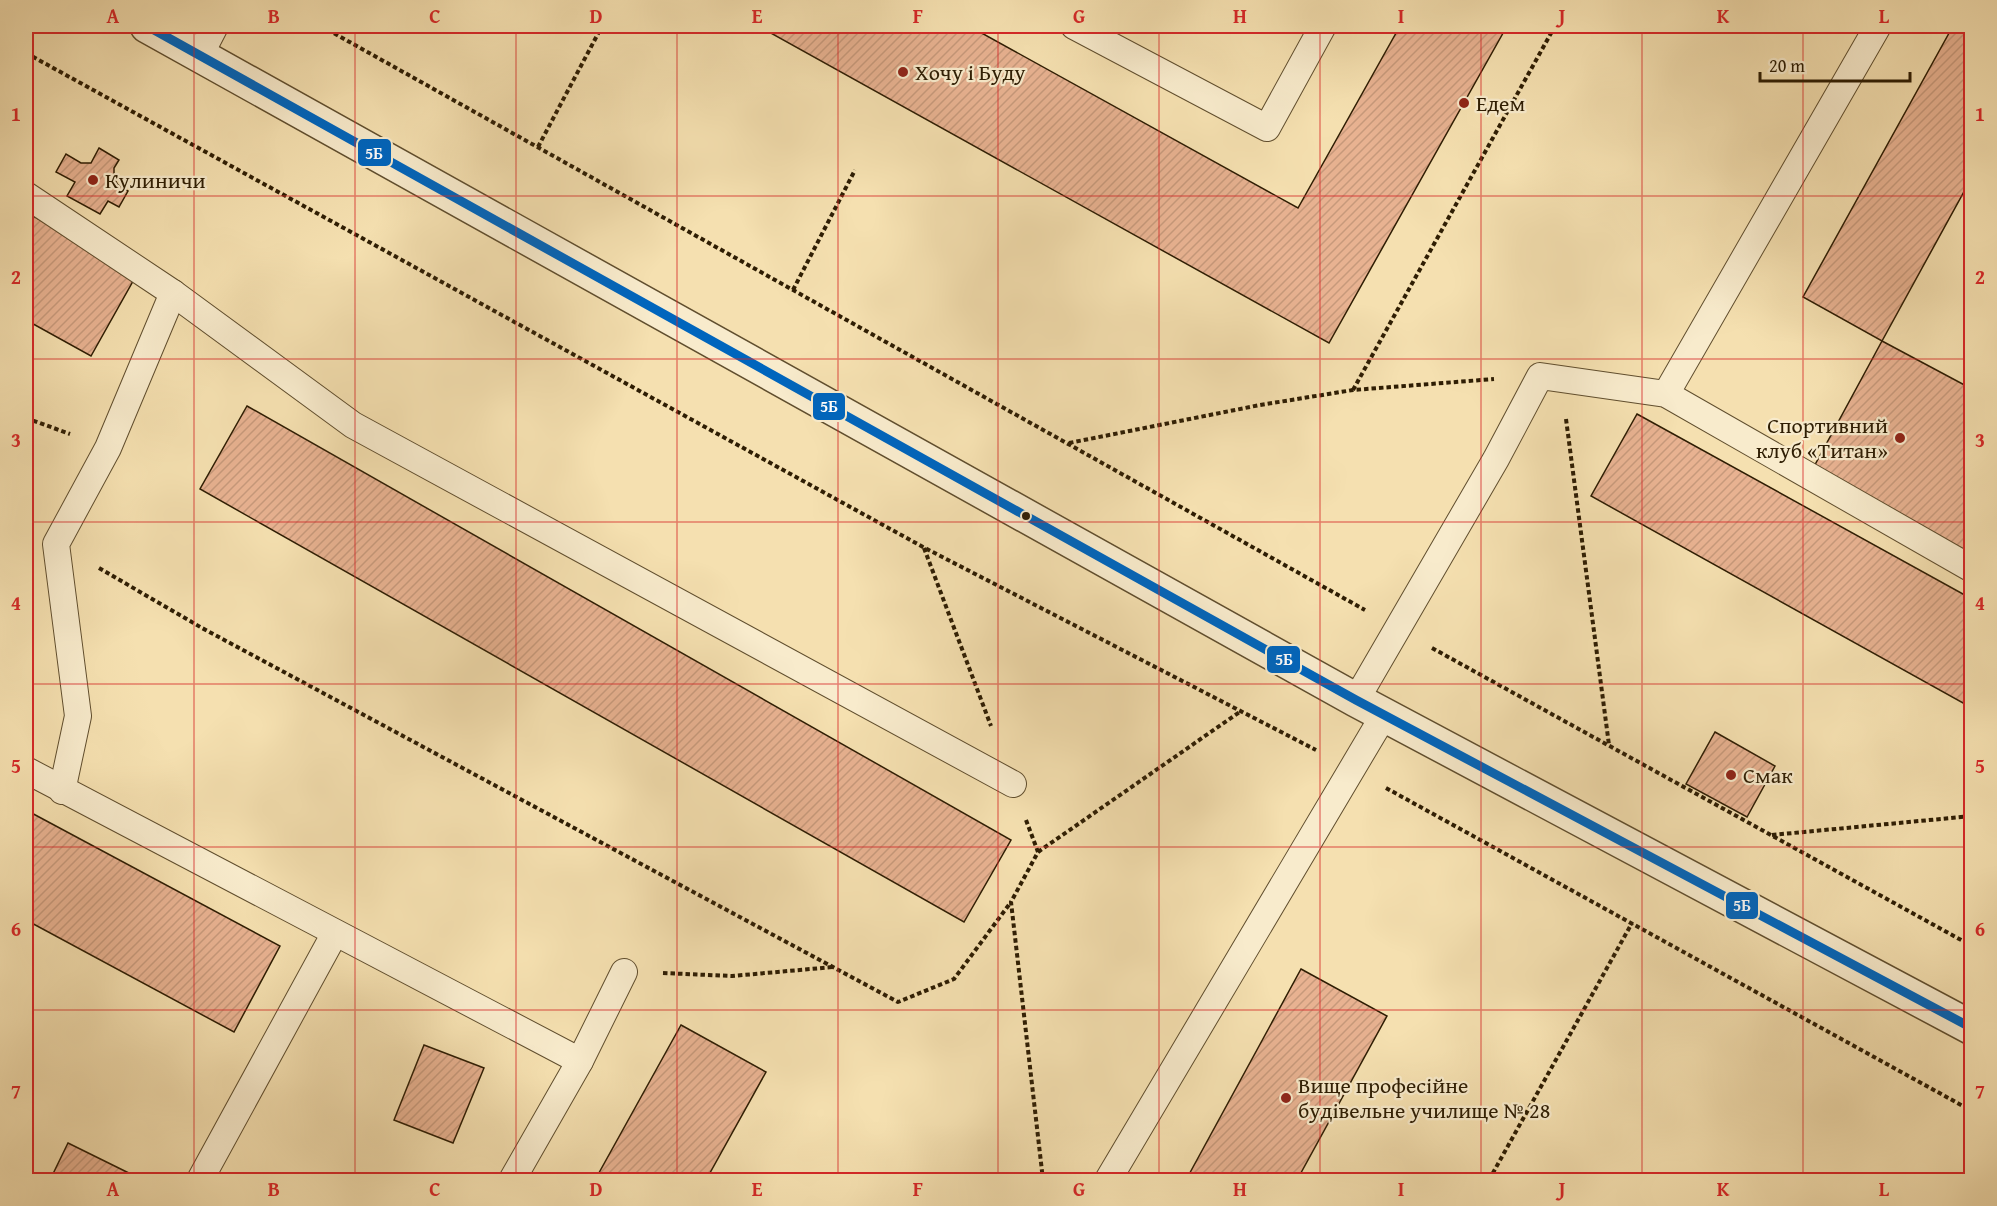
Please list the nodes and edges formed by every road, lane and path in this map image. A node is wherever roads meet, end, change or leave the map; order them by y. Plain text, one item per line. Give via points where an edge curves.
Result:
1 (147, 26) edge
2 (215, 26) edge
3 (321, 26) edge
4 (1074, 26) edge
5 (1323, 26) edge
6 (1555, 26) edge
7 (1878, 26) edge
8 (601, 28) dead end
9 (26, 54) edge
10 (200, 55) junction
11 (538, 147) junction
12 (855, 170) dead end
13 (26, 195) edge
14 (793, 290) junction
15 (173, 293) junction
16 (1551, 378) junction
17 (1353, 390) junction
18 (1666, 394) junction
19 (26, 418) edge
20 (1068, 444) junction
21 (108, 448) junction
22 (56, 544) junction
23 (923, 547) junction
24 (1971, 569) edge
25 (1397, 629) junction
26 (1370, 708) junction
27 (1241, 711) junction
28 (1609, 746) junction
29 (1352, 769) junction
30 (26, 770) edge
31 (1013, 784) junction
32 (62, 790) junction
33 (1971, 816) edge
34 (1771, 836) junction
35 (1038, 852) junction
36 (1011, 902) junction
37 (1632, 923) junction
38 (335, 933) junction
39 (1971, 946) edge
40 (834, 967) junction
41 (624, 972) joint
42 (1971, 1028) edge
43 (580, 1061) junction
44 (1971, 1111) edge
45 (200, 1180) edge
46 (512, 1180) edge
47 (1042, 1180) edge
48 (1107, 1180) edge
49 (1489, 1180) edge

1 - 10 street
2 - 10 lane
3 - 11 path
4 - 5 lane via 1267,128
6 - 17 path
7 - 18 lane
8 - 11 path
9 - 23 path
10 - 26 street
11 - 14 path
12 - 14 path
13 - 15 lane
14 - 20 path
15 - 21 lane
15 - 31 lane via 353,425
16 - 17 path
16 - 18 lane
16 - 25 lane via 1496,459
16 - 28 path
17 - 20 path
18 - 24 lane
19 - 21 path
20 - 25 path
21 - 22 lane
22 - 32 lane via 78,716
22 - 40 path via 202,628
23 - 27 path
23 - 31 path
25 - 26 lane
25 - 28 path
26 - 29 lane
26 - 42 street
27 - 29 path
27 - 35 path
28 - 34 path
29 - 37 path
29 - 48 lane
30 - 32 lane
31 - 35 path
32 - 38 lane
33 - 34 path
34 - 39 path
35 - 36 path
36 - 40 path via 954,979 898,1002
36 - 47 path
37 - 44 path
37 - 49 path
38 - 43 lane
38 - 45 lane
40 - 41 path via 732,976
41 - 43 lane
43 - 46 lane

